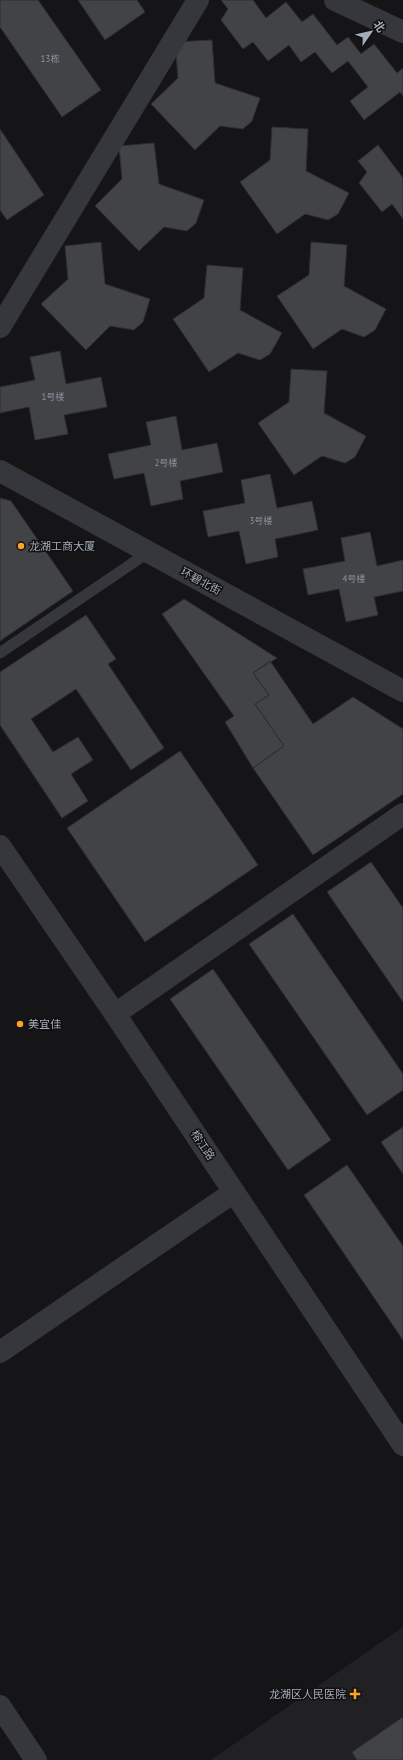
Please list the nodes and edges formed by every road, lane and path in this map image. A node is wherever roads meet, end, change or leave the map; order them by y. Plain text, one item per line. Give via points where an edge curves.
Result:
1 (198, 0) edge
2 (335, 0) edge
3 (403, 32) edge
4 (0, 327) edge
5 (0, 471) edge
6 (149, 552) junction
7 (0, 653) edge
8 (403, 691) edge
9 (403, 814) edge
10 (0, 846) edge
11 (115, 1014) junction
12 (234, 1192) junction
13 (0, 1352) edge
14 (403, 1445) edge
15 (0, 1706) edge
16 (36, 1760) edge

1 - 4 street
2 - 3 street
5 - 6 street, 环碧北街
6 - 7 lane
6 - 8 street, 环碧北街
9 - 11 street
10 - 11 street, 榕江路
11 - 12 street, 榕江路
12 - 13 street
12 - 14 street, 榕江路
15 - 16 street

